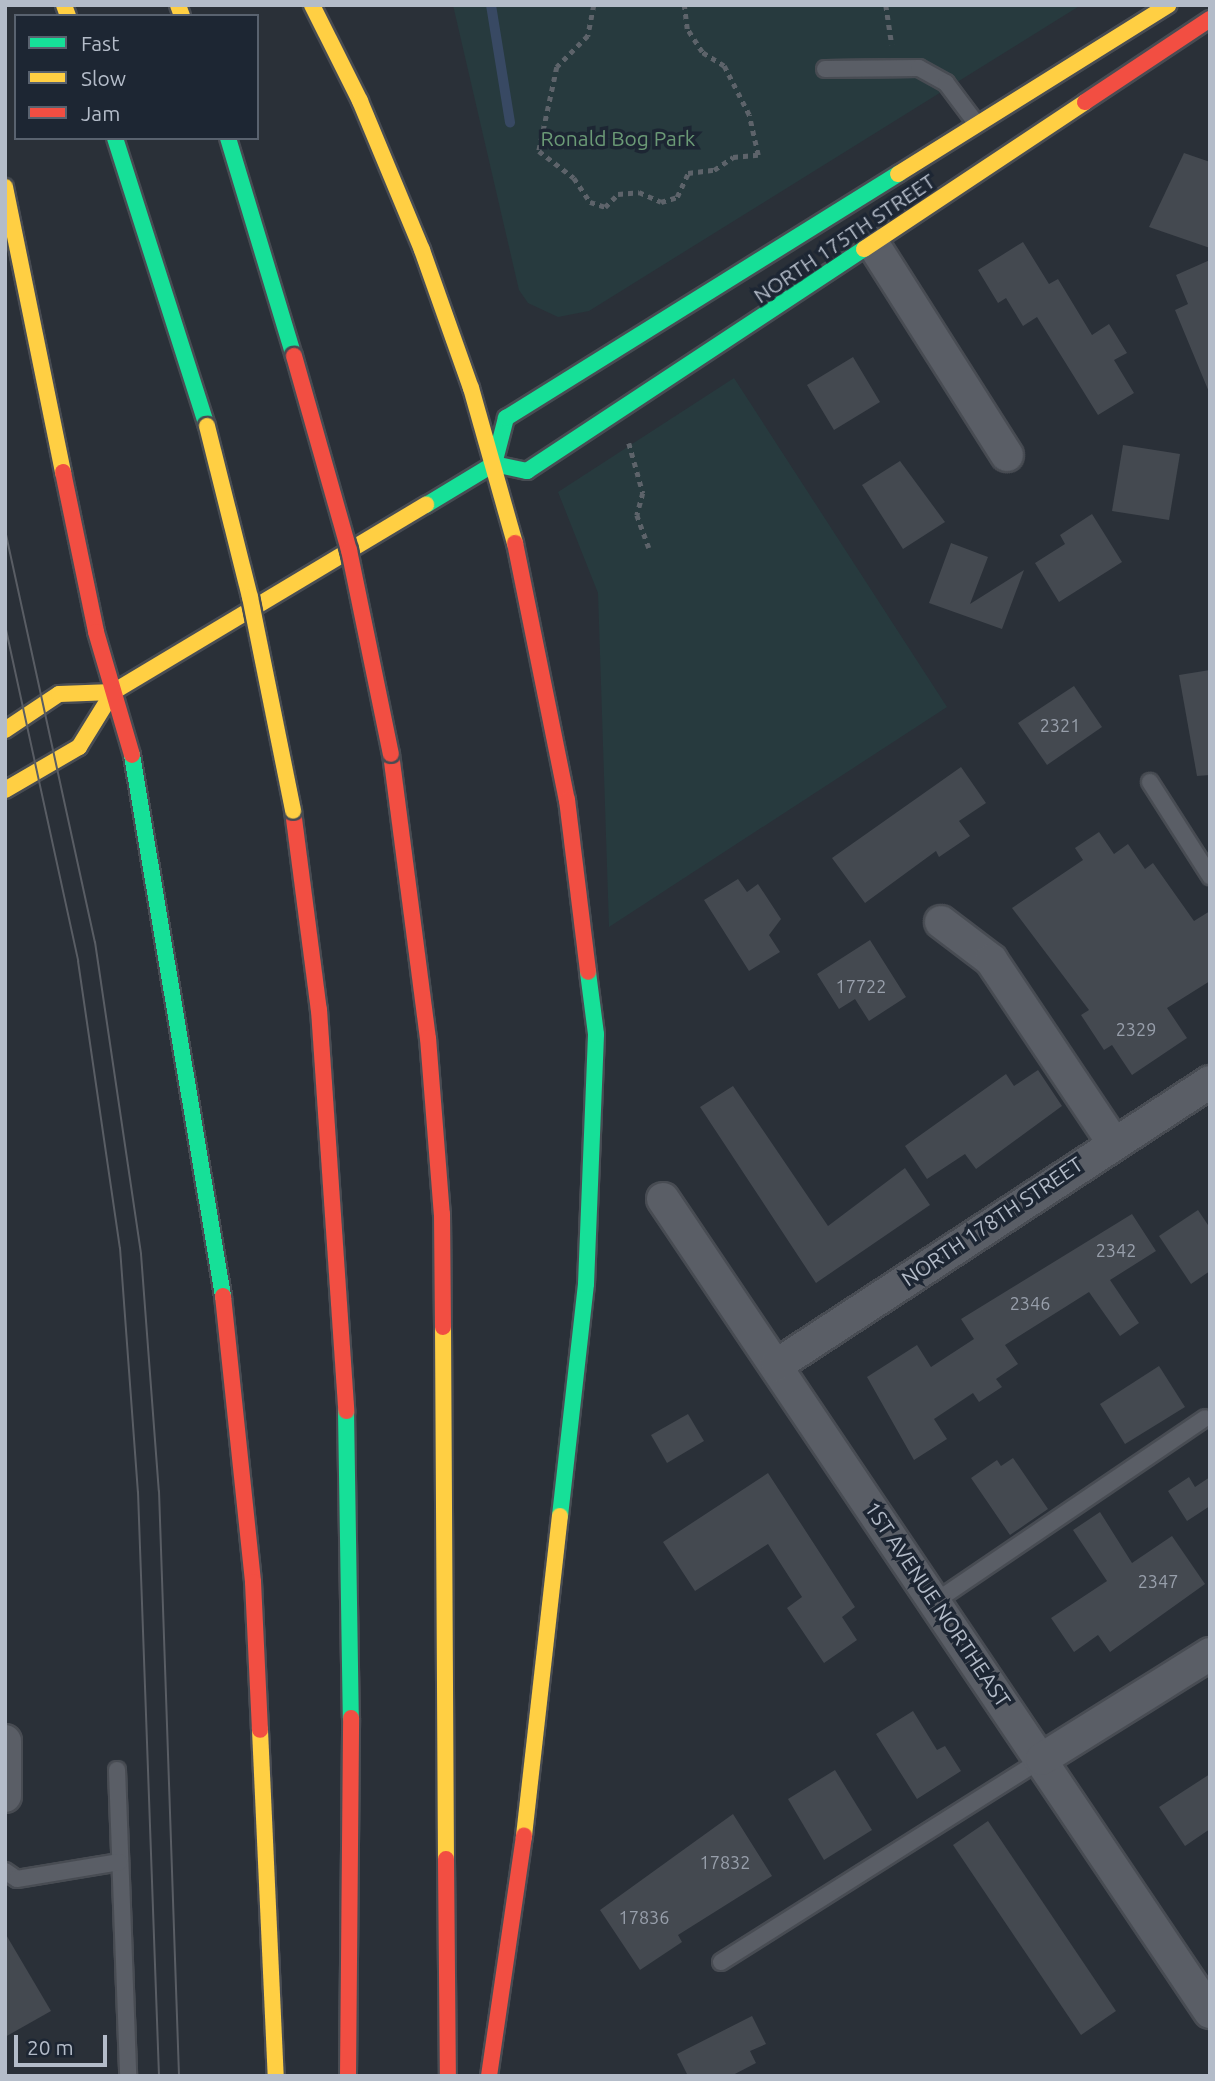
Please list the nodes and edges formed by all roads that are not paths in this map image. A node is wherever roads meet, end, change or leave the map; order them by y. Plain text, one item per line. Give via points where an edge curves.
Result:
1 (312, 5) edge
2 (1168, 5) edge
3 (1210, 19) edge
4 (825, 69) dead end
5 (976, 123) junction
6 (116, 140) edge
7 (229, 140) edge
8 (5, 187) edge
9 (873, 244) junction
10 (1007, 455) dead end
11 (494, 464) junction
12 (113, 692) junction
13 (5, 730) edge
14 (1150, 782) dead end
15 (5, 790) edge
16 (1210, 876) edge
17 (941, 922) dead end
18 (1210, 1082) edge
19 (1112, 1142) junction
20 (663, 1199) dead end
21 (777, 1365) junction
22 (1205, 1418) dead end
23 (936, 1601) junction
24 (1210, 1654) edge
25 (5, 1741) edge
26 (1042, 1759) junction
27 (117, 1770) dead end
28 (5, 1797) edge
29 (120, 1862) junction
30 (5, 1871) edge
31 (721, 1962) dead end
32 (1210, 2011) edge
33 (128, 2076) edge
34 (276, 2076) edge
35 (348, 2076) edge
36 (448, 2076) edge
37 (489, 2076) edge

1 - 11 main road via 360,101 422,250
2 - 5 main road, NORTH 175TH STREET
3 - 9 main road, NORTH 175TH STREET
4 - 5 lane via 919,68 946,83
5 - 11 main road, NORTH 175TH STREET via 506,418
6 - 35 main road, bridge via 207,426 250,597 293,811 319,1010 345,1358 351,1707
7 - 36 main road, bridge via 349,550 391,754 428,1038 442,1214
8 - 12 main road
9 - 10 street
9 - 11 main road, NORTH 175TH STREET via 527,471
11 - 12 main road
11 - 37 main road via 552,715 596,1034 586,1284 513,1931
12 - 13 main road via 59,694
12 - 15 main road via 79,747
12 - 34 main road via 132,757 160,903 237,1394 253,1582
14 - 16 lane
17 - 19 street via 991,960
18 - 19 street, NORTH 178TH STREET
19 - 21 street, NORTH 178TH STREET
20 - 21 street, 1ST AVENUE NORTHEAST
21 - 23 street, 1ST AVENUE NORTHEAST
22 - 23 lane
23 - 26 street, 1ST AVENUE NORTHEAST
24 - 26 street
25 - 28 street
26 - 31 lane
26 - 32 street, 1ST AVENUE NORTHEAST
27 - 29 lane
29 - 30 lane via 17,1879
29 - 33 lane

